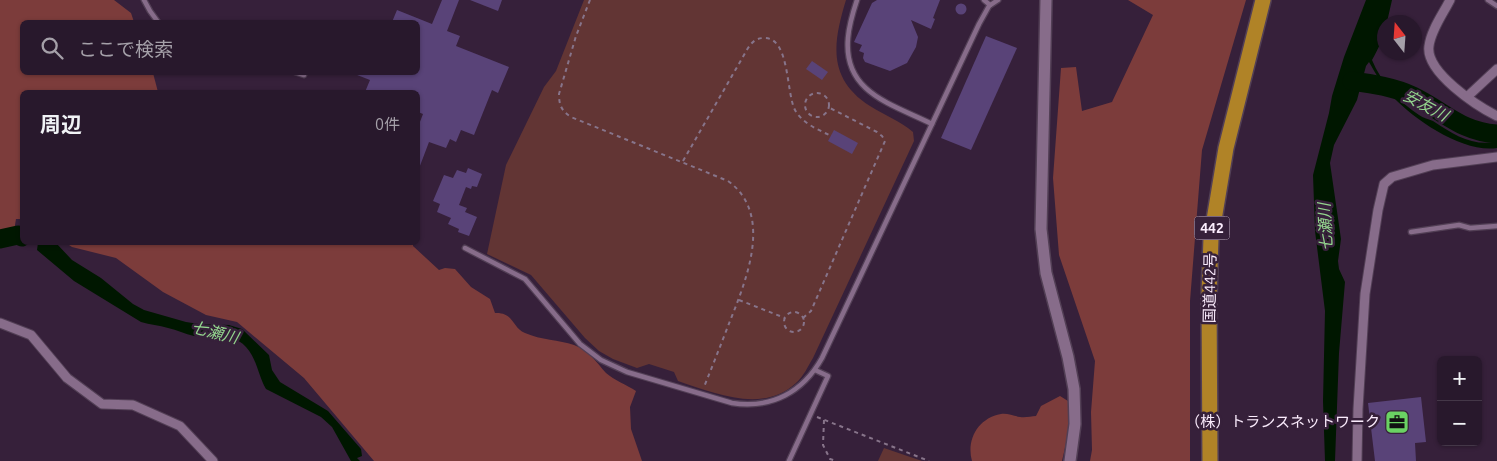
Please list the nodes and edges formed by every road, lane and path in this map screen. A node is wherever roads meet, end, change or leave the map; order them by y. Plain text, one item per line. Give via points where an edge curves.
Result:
1 (144, 0) edge
2 (590, 0) edge
3 (857, 0) edge
4 (984, 0) edge
5 (998, 0) edge
6 (1046, 0) edge
7 (1263, 0) edge
8 (1450, 0) edge
9 (1488, 0) edge
10 (990, 6) junction
11 (1497, 6) edge
12 (157, 20) edge
13 (1497, 68) edge
14 (1468, 96) junction
15 (828, 107) junction
16 (1497, 116) edge
17 (932, 124) junction
18 (829, 135) dead end
19 (1497, 157) edge
20 (683, 161) junction
21 (1497, 226) edge
22 (1411, 232) dead end
23 (465, 248) dead end
24 (739, 300) junction
25 (785, 318) junction
26 (803, 318) junction
27 (0, 323) edge
28 (815, 370) junction
29 (704, 389) dead end
30 (810, 414) junction
31 (824, 420) junction
32 (213, 461) edge
33 (789, 461) edge
34 (836, 461) edge
35 (929, 461) edge
36 (1070, 461) edge
37 (1210, 461) edge
38 (1357, 461) edge

1 - 12 lane
2 - 20 path via 559,94 563,111
3 - 17 lane via 847,44 851,66 858,80 876,97
4 - 10 lane
5 - 10 lane
6 - 36 street via 1041,228 1046,273 1074,389
7 - 37 highway, 国道442号 / 442 via 1226,148 1211,238
8 - 14 street via 1431,39 1429,53 1440,74
9 - 11 lane
10 - 17 lane
13 - 14 street
14 - 16 street
15 - 15 path via 827,98 818,93 810,95 805,103 806,111 815,117 823,115
15 - 26 path via 877,132 885,141 811,311
17 - 28 lane
18 - 20 path via 796,112 778,45 767,38 759,38 748,48
19 - 38 street via 1433,165 1392,177 1384,184 1365,294
20 - 24 path via 737,187 748,205 753,225 752,240 749,270
21 - 22 lane via 1470,228 1459,225
23 - 28 lane via 525,279 588,352 627,372 744,405 783,396 799,387
24 - 25 path
24 - 29 path
25 - 26 path via 795,312
25 - 26 path via 786,328 794,332 802,327
27 - 32 street via 31,334 67,378 102,404 133,405 180,426
28 - 30 lane via 828,376
30 - 31 path
30 - 33 lane
31 - 34 path via 823,445 830,459
31 - 35 path

